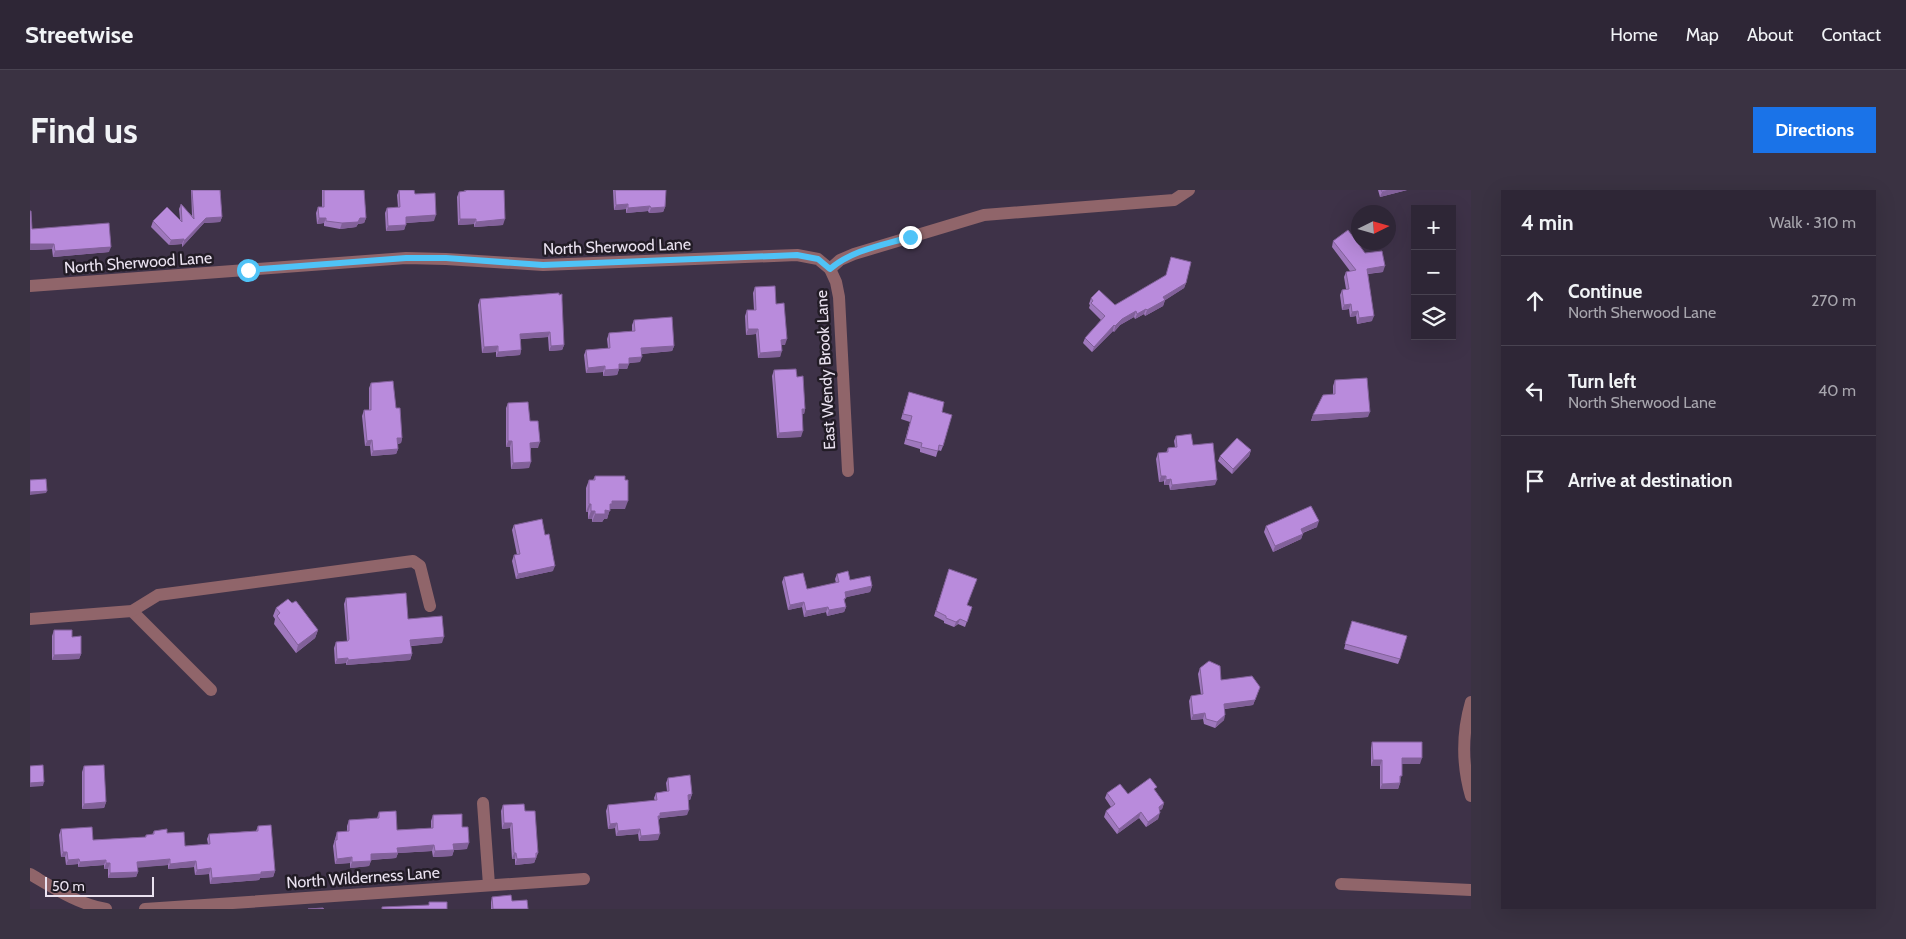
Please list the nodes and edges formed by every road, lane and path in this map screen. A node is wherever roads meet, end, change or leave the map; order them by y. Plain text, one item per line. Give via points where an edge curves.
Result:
1 (1188, 190) edge
2 (830, 269) junction
3 (30, 286) edge
4 (848, 471) dead end
5 (430, 606) dead end
6 (132, 610) junction
7 (30, 619) edge
8 (211, 690) dead end
9 (1471, 702) edge
10 (1471, 796) edge
11 (482, 803) dead end
12 (30, 874) edge
13 (584, 879) dead end
14 (1341, 884) dead end
15 (490, 885) junction
16 (1471, 890) edge
17 (106, 909) edge
18 (145, 909) edge

1 - 2 street via 1174,200 984,215 854,254
2 - 3 street, North Sherwood Lane via 818,259 797,255 543,265 406,258
2 - 4 street, East Wendy Brook Lane via 839,297
5 - 6 street via 420,566 413,561 158,596
6 - 7 street
6 - 8 street
9 - 10 street via 1465,724 1464,757
11 - 15 street
12 - 17 street via 77,900
13 - 15 street, North Wilderness Lane
14 - 16 street
15 - 18 street, North Wilderness Lane

